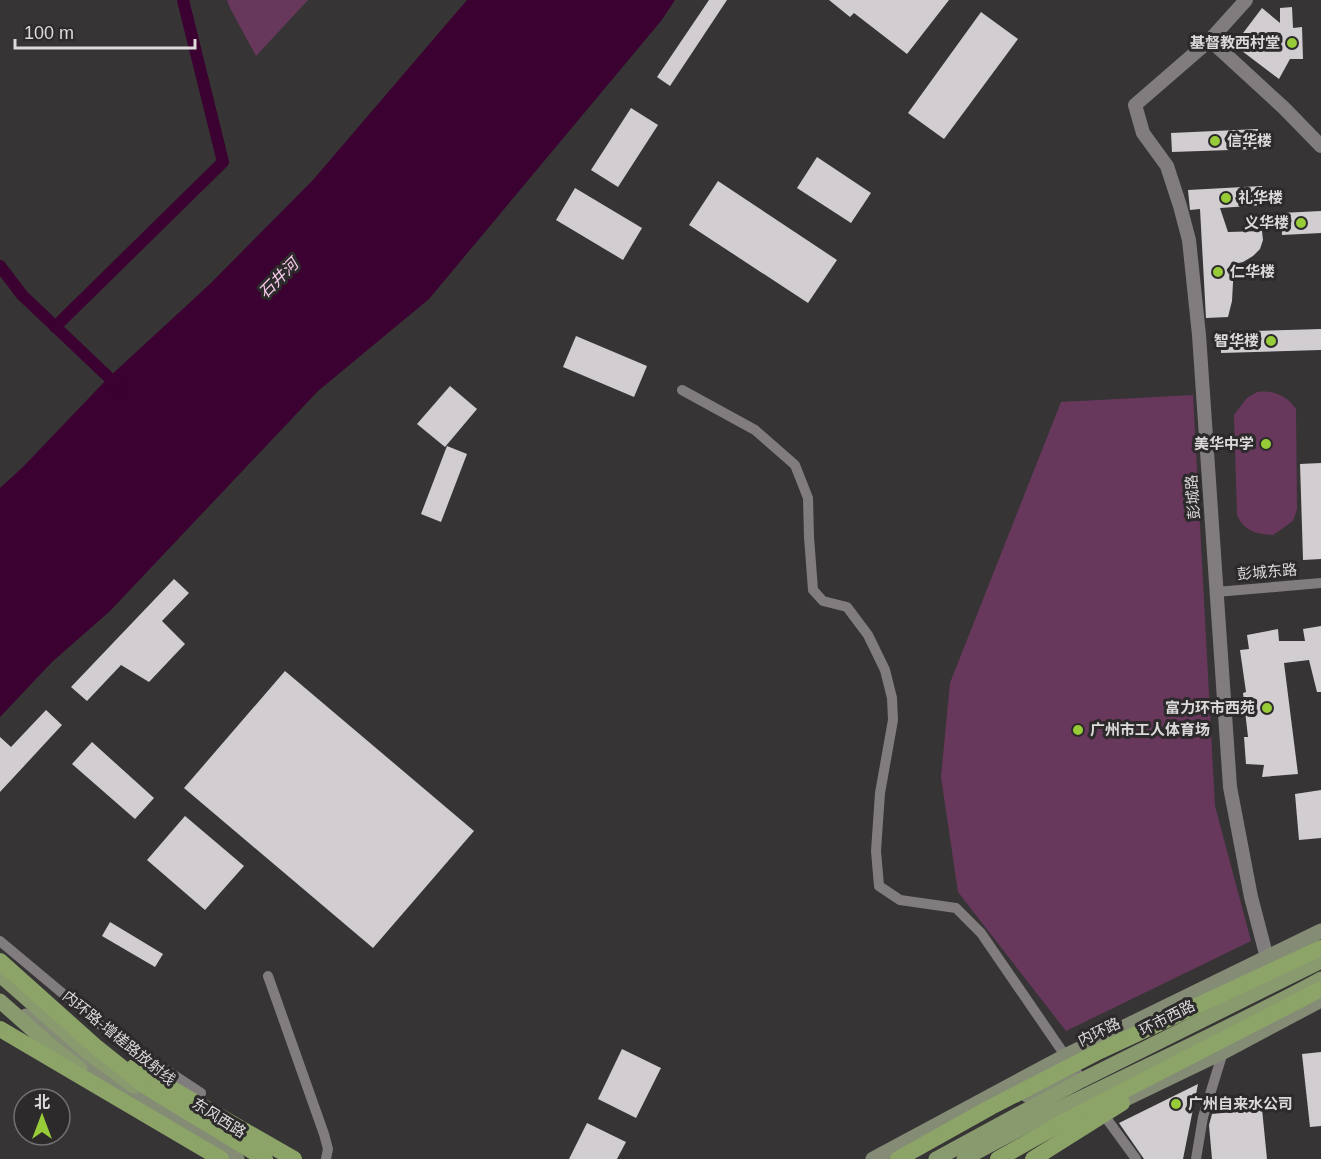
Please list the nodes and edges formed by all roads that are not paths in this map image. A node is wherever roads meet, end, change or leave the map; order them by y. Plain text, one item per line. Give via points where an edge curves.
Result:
1 (1246, 0) edge
2 (1210, 40) junction
3 (1321, 146) edge
4 (682, 390) dead end
5 (1321, 583) edge
6 (1216, 592) junction
7 (1321, 931) edge
8 (1321, 939) edge
9 (0, 941) edge
10 (1301, 946) junction
11 (1321, 948) edge
12 (1267, 958) junction
13 (0, 961) edge
14 (1321, 961) edge
15 (1240, 972) junction
16 (0, 975) edge
17 (268, 976) dead end
18 (1291, 978) junction
19 (1321, 979) edge
20 (1203, 989) junction
21 (1321, 989) edge
22 (0, 996) edge
23 (1321, 1000) edge
24 (3, 1005) edge
25 (0, 1029) edge
26 (78, 1031) junction
27 (1175, 1035) junction
28 (0, 1036) edge
29 (1216, 1044) junction
30 (1065, 1056) junction
31 (115, 1073) junction
32 (1082, 1080) junction
33 (194, 1109) junction
34 (1054, 1110) junction
35 (1101, 1111) junction
36 (901, 1156) edge
37 (200, 1159) edge
38 (213, 1159) edge
39 (221, 1159) edge
40 (237, 1159) edge
41 (251, 1159) edge
42 (264, 1159) edge
43 (277, 1159) edge
44 (294, 1159) edge
45 (326, 1159) edge
46 (873, 1159) edge
47 (936, 1159) edge
48 (964, 1159) edge
49 (998, 1159) edge
50 (1008, 1159) edge
51 (1033, 1159) edge
52 (1136, 1159) edge
53 (1196, 1159) edge

1 - 2 street
2 - 3 street
2 - 6 street, 彭城路 via 1135,105 1143,133 1167,166 1189,240
4 - 30 street via 755,430 795,465 808,498 813,590 823,601 847,607 868,635 885,670 893,720 880,793 876,851 879,886 900,900 956,908 981,933
5 - 6 street, 彭城东路
6 - 12 street, 彭城路 via 1230,787
7 - 10 main road
8 - 10 street
9 - 33 street via 110,1033 201,1093
10 - 12 main road
10 - 15 street via 1265,966
10 - 18 street
11 - 36 highway, 内环路 via 1100,1051
12 - 15 main road
13 - 26 highway, 内环路-增槎路放射线
14 - 18 main road, 环市西路
15 - 20 main road
16 - 31 main road, 东风西路
17 - 45 street via 324,1134
18 - 27 main road, 环市西路
19 - 29 main road
20 - 27 main road
20 - 30 main road
21 - 29 highway
22 - 40 main road via 105,1076
23 - 29 main road
24 - 38 main road via 113,1096
25 - 39 highway
26 - 42 highway, 内环路-增槎路放射线 via 145,1086
26 - 44 highway
27 - 32 main road, 环市西路
28 - 37 highway
29 - 34 main road
29 - 35 main road
29 - 49 highway
29 - 51 highway
29 - 53 street
30 - 32 street
30 - 36 main road
31 - 33 main road
31 - 41 main road, 东风西路
32 - 36 main road via 1021,1097
32 - 47 main road, 环市西路
33 - 43 main road
34 - 35 main road
34 - 48 main road
35 - 50 main road
35 - 52 street
36 - 46 main road

